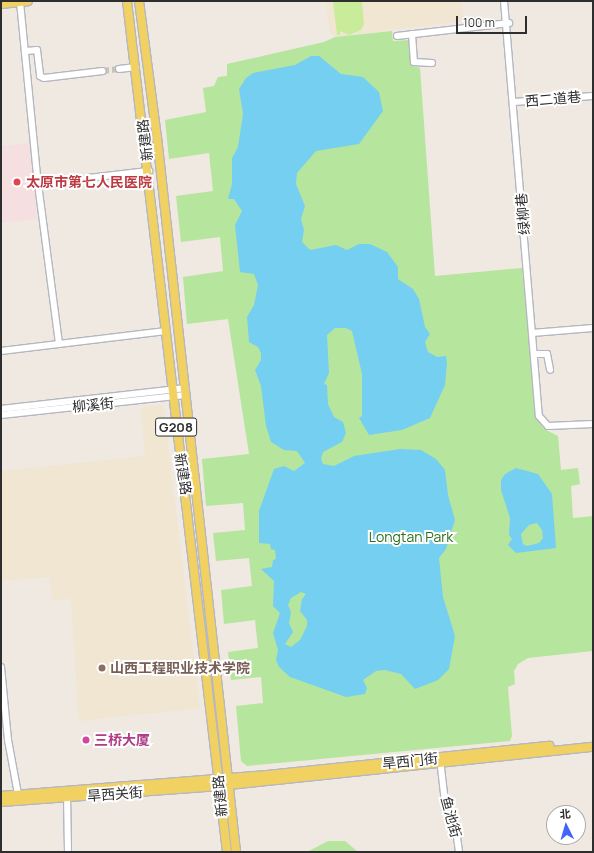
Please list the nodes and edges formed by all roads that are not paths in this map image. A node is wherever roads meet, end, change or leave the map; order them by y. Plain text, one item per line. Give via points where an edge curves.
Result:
1 (24, 1) edge
2 (128, 1) edge
3 (139, 1) edge
4 (504, 1) edge
5 (508, 1) edge
6 (1, 4) edge
7 (508, 23) junction
8 (412, 34) junction
9 (397, 36) dead end
10 (26, 51) junction
11 (432, 63) dead end
12 (136, 67) junction
13 (119, 69) tunnel mouth
14 (103, 71) tunnel mouth
15 (593, 96) edge
16 (515, 103) junction
17 (148, 171) junction
18 (38, 184) junction
19 (593, 329) edge
20 (166, 331) junction
21 (534, 334) junction
22 (59, 344) junction
23 (1, 351) edge
24 (536, 354) junction
25 (550, 370) dead end
26 (184, 391) junction
27 (173, 392) junction
28 (1, 409) edge
29 (1, 415) edge
30 (593, 422) edge
31 (1, 667) edge
32 (593, 742) edge
33 (593, 747) edge
34 (440, 761) junction
35 (228, 781) junction
36 (219, 782) junction
37 (18, 794) junction
38 (67, 794) junction
39 (1, 796) edge
40 (1, 802) edge
41 (68, 852) edge
42 (227, 852) edge
43 (236, 852) edge
44 (459, 852) edge

1 - 6 main road
1 - 10 street
2 - 12 main road, 新建路 / G208
3 - 26 main road, 新建路 / G208 via 157,138
4 - 7 street, 绿柳巷
5 - 7 street, 绿柳巷
7 - 8 street
7 - 16 street, 绿柳巷
8 - 9 street
8 - 11 street via 414,62
10 - 14 street via 37,50 40,76 44,78
10 - 18 street
12 - 13 street
12 - 17 main road, 新建路 / G208
15 - 16 street, 西二道巷
16 - 21 street, 绿柳巷
17 - 18 street
17 - 20 main road, 新建路 / G208
18 - 22 street
19 - 21 street
20 - 22 street
20 - 27 main road, 新建路 / G208
21 - 24 street, 绿柳巷
22 - 23 street
24 - 25 street via 547,354
24 - 30 street, 绿柳巷 via 545,423
26 - 27 street, 柳溪街
26 - 35 main road, 新建路 / G208
27 - 28 street, 柳溪街
27 - 29 street, 柳溪街
27 - 36 main road, 新建路 / G208
31 - 37 street via 8,740
32 - 34 main road, 旱西门街
33 - 34 main road, 旱西门街
34 - 35 main road, 旱西门街
34 - 44 street, 鱼池街 via 446,811 455,823
35 - 36 main road, 旱西关街
35 - 43 main road, 新建路 / G208
36 - 38 main road, 旱西关街
36 - 42 main road, 新建路 / G208
37 - 38 main road, 旱西关街
37 - 39 main road, 旱西关街
38 - 40 main road, 旱西关街
38 - 41 street

